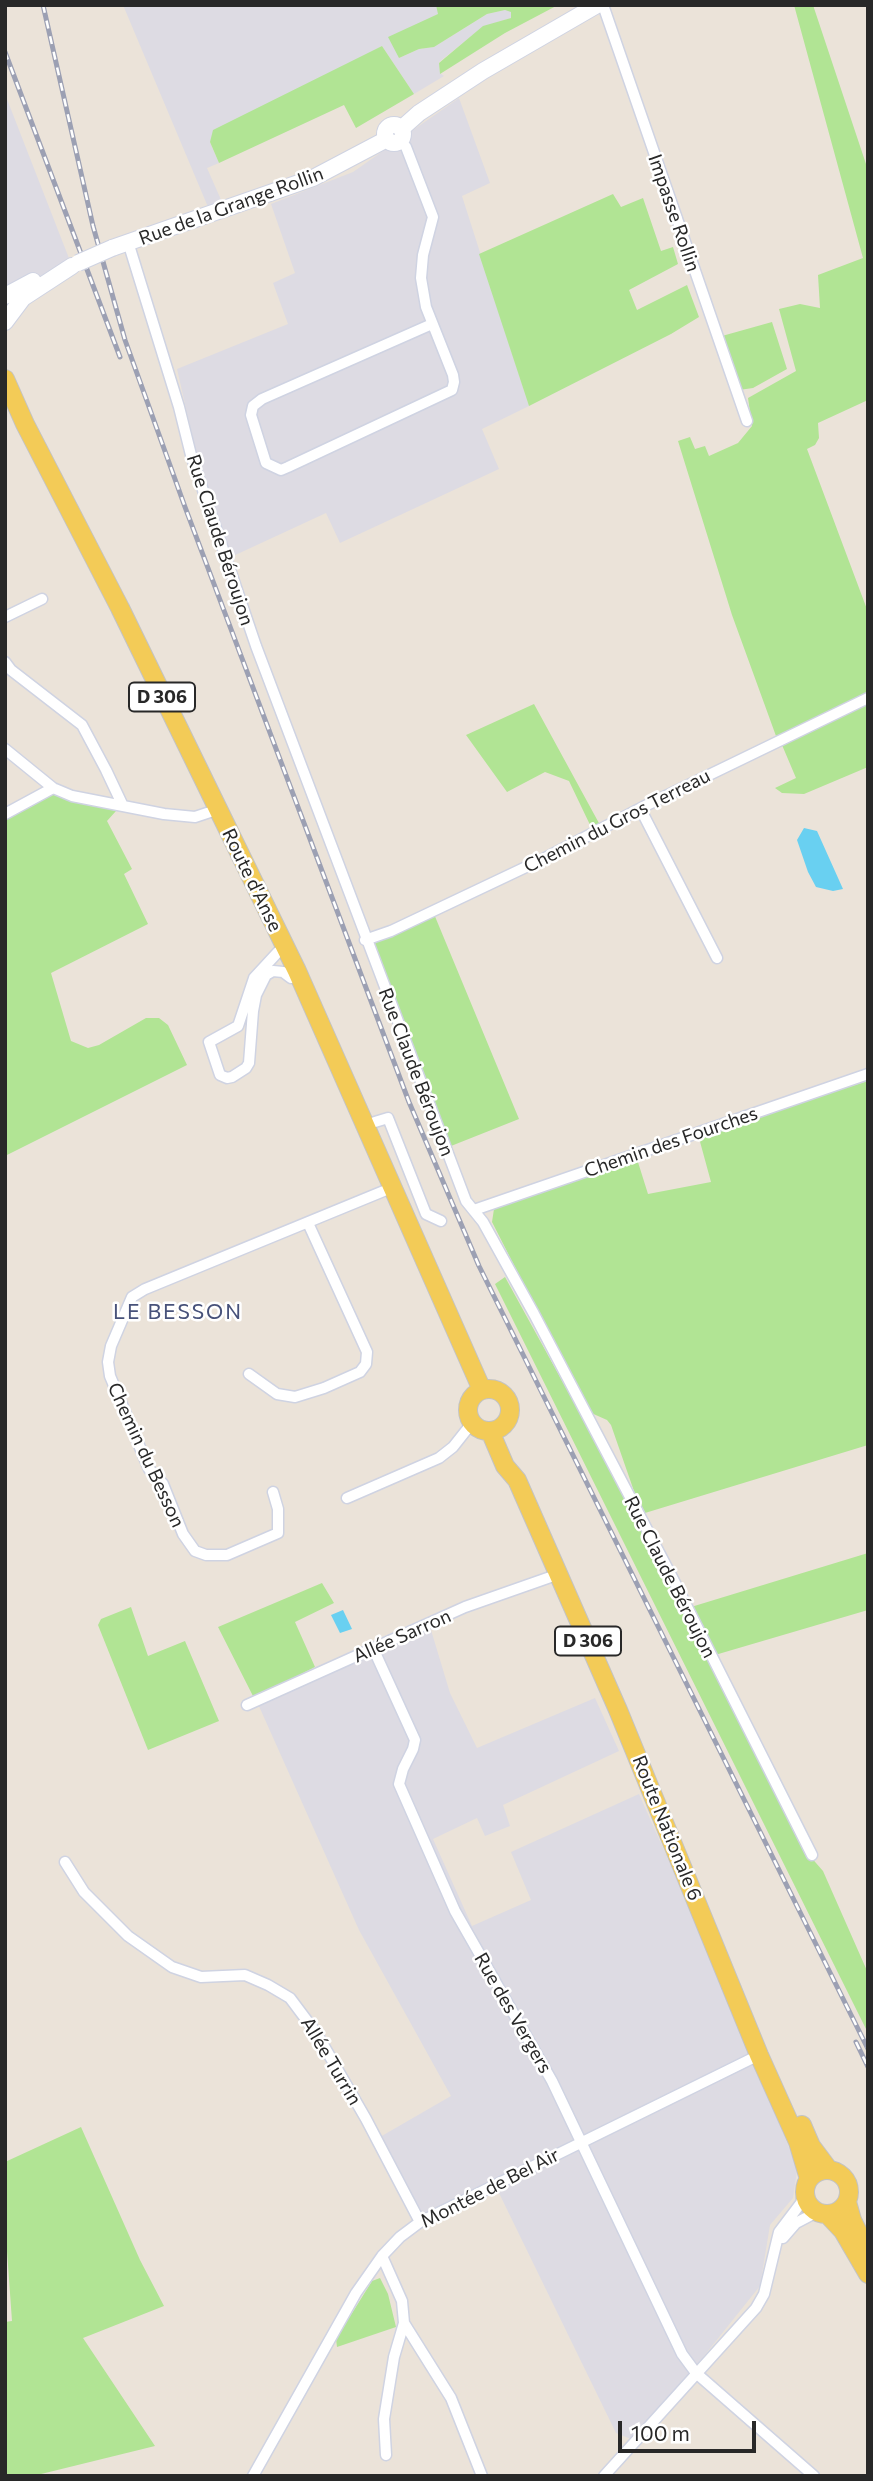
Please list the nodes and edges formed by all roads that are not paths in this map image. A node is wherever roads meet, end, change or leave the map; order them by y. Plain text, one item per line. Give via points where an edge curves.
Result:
1 (597, 5) edge
2 (603, 5) edge
3 (396, 136) junction
4 (120, 245) junction
5 (75, 265) junction
6 (5, 296) edge
7 (5, 322) edge
8 (432, 324) junction
9 (5, 379) edge
10 (5, 400) edge
11 (747, 421) dead end
12 (42, 599) dead end
13 (5, 617) edge
14 (5, 662) edge
15 (868, 698) edge
16 (5, 749) edge
17 (53, 789) junction
18 (123, 806) junction
19 (641, 810) junction
20 (211, 812) junction
21 (5, 814) edge
22 (365, 940) junction
23 (278, 952) junction
24 (717, 958) dead end
25 (291, 978) junction
26 (868, 1074) edge
27 (365, 1125) junction
28 (386, 1190) junction
29 (474, 1210) junction
30 (441, 1221) dead end
31 (308, 1223) junction
32 (249, 1374) dead end
33 (477, 1393) junction
34 (472, 1423) junction
35 (496, 1429) junction
36 (272, 1492) dead end
37 (347, 1498) dead end
38 (559, 1574) junction
39 (373, 1648) junction
40 (247, 1705) dead end
41 (657, 1803) junction
42 (812, 1854) dead end
43 (65, 1863) dead end
44 (759, 2055) junction
45 (581, 2143) junction
46 (829, 2170) junction
47 (807, 2183) junction
48 (846, 2202) junction
49 (822, 2213) junction
50 (420, 2222) junction
51 (868, 2252) edge
52 (776, 2254) junction
53 (383, 2256) junction
54 (868, 2274) edge
55 (404, 2323) junction
56 (696, 2373) junction
57 (386, 2455) dead end
58 (253, 2476) edge
59 (482, 2476) edge
60 (604, 2476) edge
61 (814, 2476) edge

1 - 3 main road, Rue de la Grange Rollin via 483,71 419,113
2 - 11 street, Impasse Rollin
3 - 4 main road, Rue de la Grange Rollin via 313,178
3 - 8 street via 406,147 433,217 421,278
4 - 5 main road, Rue de la Grange Rollin, bridge
4 - 22 street, Rue Claude Béroujon via 257,650
5 - 6 main road, Rue de la Grange Rollin
5 - 7 main road, Rue de la Grange Rollin via 23,298
8 - 8 street via 453,375 452,390 281,470 266,463 251,415 253,406
9 - 27 main road, Route d'Anse / D 306 via 291,960
10 - 20 main road, Route d'Anse / D 306 via 150,699
12 - 13 street
14 - 18 street via 82,725
15 - 19 street, Chemin du Gros Terreau
16 - 17 street
17 - 18 street
17 - 21 street
18 - 20 street via 195,817
19 - 22 street, Chemin du Gros Terreau
19 - 24 street
20 - 23 main road, Route d'Anse / D 306
22 - 29 street, Rue Claude Béroujon via 466,1201
23 - 25 main road, Route d'Anse / D 306
23 - 25 street via 254,978 238,1026 209,1042 220,1075 227,1078 246,1068 256,995 266,975 283,972
25 - 28 main road, Route d'Anse / D 306
26 - 29 street, Chemin des Fourches
27 - 30 street via 388,1118 426,1214
27 - 33 main road, Route d'Anse / D 306
28 - 31 street, Chemin du Besson
28 - 33 main road, Route d'Anse / D 306
29 - 42 street, Rue Claude Béroujon via 622,1483
31 - 32 street via 367,1352 366,1364 360,1372 295,1397 277,1394
31 - 36 street, Chemin du Besson via 132,1297 108,1362 149,1469 163,1484 183,1534 195,1550 227,1555 278,1533
33 - 34 main road via 467,1409
33 - 35 main road via 497,1391 507,1400 509,1415
34 - 35 main road via 483,1430
34 - 37 street via 439,1458
35 - 38 main road, Route Nationale 6 / D 306 via 514,1461 517,1480
38 - 39 street, Allée Sarron via 465,1607
38 - 41 main road, Route Nationale 6 / D 306
39 - 40 street, Allée Sarron
39 - 45 street, Rue des Vergers via 415,1740 399,1784 455,1912 552,2081
41 - 44 main road, Route Nationale 6 / D 306
41 - 46 main road, D 306 via 689,1865 811,2146
43 - 50 street, Allée Turrin via 84,1892 128,1936 172,1968 201,1977 245,1975 290,1998 366,2119
44 - 45 street, Montée de Bel Air
44 - 47 main road, Route Nationale 6 / D 306 via 798,2142
45 - 50 street, Montée de Bel Air
45 - 56 street, Rue des Vergers via 682,2354
46 - 47 main road
46 - 48 main road via 847,2183
47 - 49 main road via 807,2202
47 - 52 street via 801,2203 779,2232
48 - 49 main road via 838,2211
48 - 51 main road
49 - 52 street via 790,2228
49 - 54 main road via 843,2231
50 - 53 street, Montée de Bel Air
52 - 56 street via 756,2308
53 - 55 street via 402,2301
53 - 58 street, Montée de Bel Air via 356,2293
55 - 57 street via 384,2419
55 - 59 street via 451,2398
56 - 60 street
56 - 61 street, Rue des Vergers

